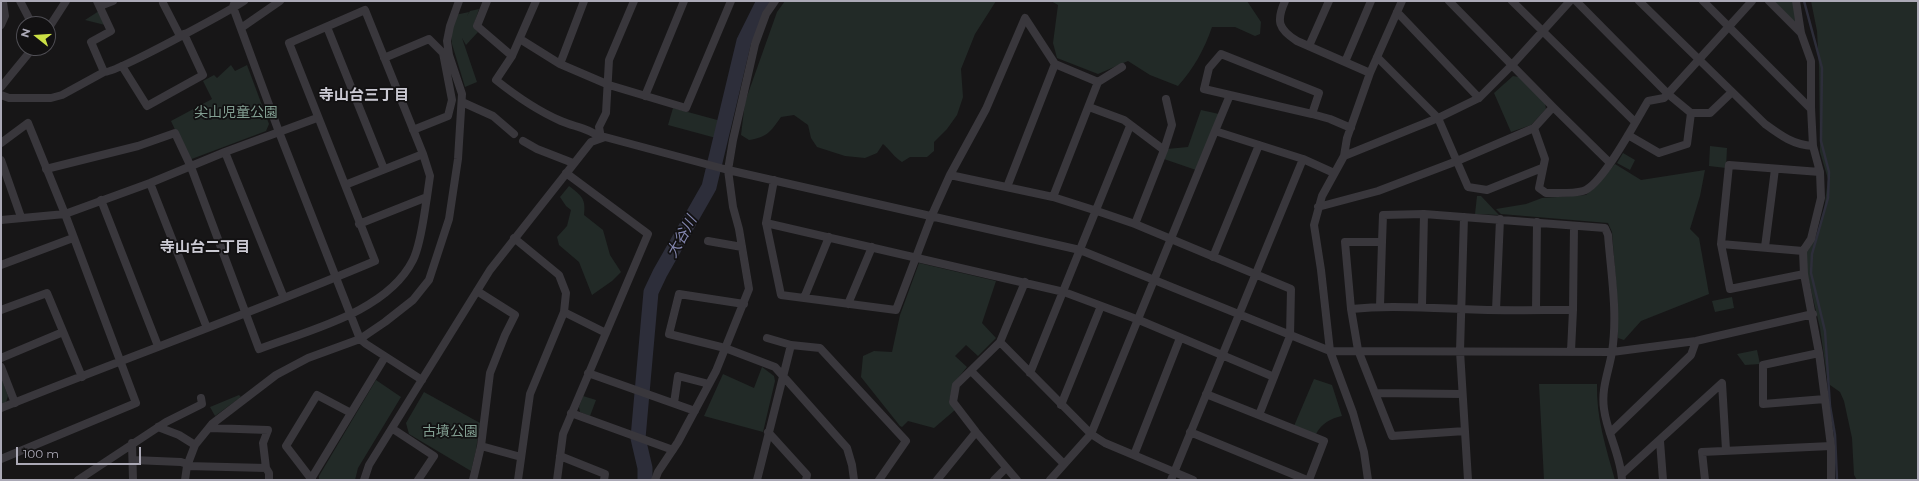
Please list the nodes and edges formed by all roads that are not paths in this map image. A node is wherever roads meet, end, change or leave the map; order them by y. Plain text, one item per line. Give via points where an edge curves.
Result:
1 (20, 1) edge
2 (66, 1) edge
3 (113, 1) edge
4 (244, 1) edge
5 (280, 1) edge
6 (459, 1) edge
7 (487, 1) edge
8 (536, 1) edge
9 (584, 1) edge
10 (634, 1) edge
11 (684, 1) edge
12 (731, 1) edge
13 (775, 1) edge
14 (1285, 1) edge
15 (1329, 1) edge
16 (1371, 1) edge
17 (1402, 1) edge
18 (1449, 1) edge
19 (1512, 1) edge
20 (1570, 1) edge
21 (1576, 1) edge
22 (1639, 1) edge
23 (1703, 1) edge
24 (1752, 1) edge
25 (1769, 1) edge
26 (1796, 1) edge
27 (4, 2) edge
28 (163, 3) dead end
29 (98, 4) edge
30 (234, 4) edge
31 (1397, 12) junction
32 (28, 16) edge
33 (56, 17) edge
34 (1, 25) edge
35 (327, 27) junction
36 (1728, 27) junction
37 (241, 28) junction
38 (1542, 32) junction
39 (1801, 33) junction
40 (182, 35) junction
41 (520, 39) junction
42 (1309, 46) junction
43 (26, 56) edge
44 (512, 56) junction
45 (1377, 57) junction
46 (384, 58) junction
47 (1698, 60) junction
48 (1344, 62) junction
49 (560, 64) junction
50 (1055, 64) junction
51 (1512, 65) junction
52 (122, 66) junction
53 (1122, 67) dead end
54 (104, 72) junction
55 (1370, 73) junction
56 (1098, 82) junction
57 (609, 85) junction
58 (1, 87) edge
59 (1732, 92) junction
60 (1668, 94) junction
61 (1, 95) edge
62 (1230, 95) junction
63 (645, 96) junction
64 (1479, 98) junction
65 (1166, 99) dead end
66 (462, 102) junction
67 (1089, 107) junction
68 (1553, 107) junction
69 (1811, 109) junction
70 (1692, 113) junction
71 (1312, 114) junction
72 (317, 118) junction
73 (1438, 118) junction
74 (1635, 122) junction
75 (1130, 126) junction
76 (1351, 128) junction
77 (1534, 128) junction
78 (413, 130) junction
79 (1215, 131) junction
80 (279, 132) junction
81 (514, 134) dead end
82 (1628, 135) junction
83 (600, 138) junction
84 (523, 141) dead end
85 (1, 143) edge
86 (1259, 145) junction
87 (1813, 146) junction
88 (1164, 150) junction
89 (225, 152) junction
90 (422, 154) junction
91 (1344, 156) junction
92 (1303, 159) junction
93 (1, 160) edge
94 (1457, 162) junction
95 (573, 163) junction
96 (1610, 163) junction
97 (190, 167) junction
98 (1542, 168) junction
99 (46, 169) junction
100 (384, 169) junction
101 (724, 169) junction
102 (1775, 169) junction
103 (1820, 172) junction
104 (566, 173) junction
105 (1334, 173) junction
106 (950, 175) junction
107 (774, 180) junction
108 (150, 183) junction
109 (346, 185) junction
110 (1006, 187) junction
111 (427, 197) junction
112 (1053, 197) junction
113 (101, 200) junction
114 (1318, 207) junction
115 (1097, 211) junction
116 (65, 214) junction
117 (1424, 214) junction
118 (932, 215) junction
119 (21, 217) junction
120 (1464, 217) junction
121 (1500, 219) junction
122 (1, 220) edge
123 (1537, 222) junction
124 (766, 223) junction
125 (359, 224) junction
126 (1135, 224) junction
127 (1574, 226) junction
128 (73, 238) junction
129 (514, 238) junction
130 (829, 238) junction
131 (1171, 240) junction
132 (708, 241) dead end
133 (1382, 242) junction
134 (1721, 244) junction
135 (1764, 246) junction
136 (742, 247) junction
137 (872, 247) junction
138 (1080, 250) junction
139 (1803, 251) junction
140 (1214, 257) junction
141 (916, 258) junction
142 (1, 265) edge
143 (1255, 274) junction
144 (1804, 274) junction
145 (336, 277) junction
146 (1154, 281) junction
147 (1025, 282) junction
148 (477, 291) junction
149 (1064, 292) junction
150 (284, 298) junction
151 (804, 298) junction
152 (744, 304) junction
153 (848, 304) junction
154 (1101, 306) junction
155 (1380, 306) junction
156 (1422, 306) junction
157 (1351, 309) junction
158 (1461, 309) junction
159 (1, 310) edge
160 (1496, 310) junction
161 (1536, 310) junction
162 (1573, 310) junction
163 (564, 312) junction
164 (245, 314) junction
165 (1813, 314) junction
166 (351, 315) junction
167 (1239, 315) junction
168 (1139, 320) junction
169 (207, 328) junction
170 (63, 332) junction
171 (606, 333) junction
172 (1290, 336) junction
173 (360, 338) junction
174 (767, 338) dead end
175 (1180, 338) junction
176 (1696, 341) junction
177 (1000, 342) junction
178 (791, 345) junction
179 (158, 346) junction
180 (725, 348) junction
181 (1358, 350) junction
182 (1330, 351) junction
183 (1460, 351) junction
184 (1571, 351) junction
185 (1612, 352) junction
186 (1819, 353) junction
187 (1222, 355) junction
188 (385, 357) junction
189 (1, 358) edge
190 (121, 360) junction
191 (1, 366) edge
192 (970, 370) junction
193 (588, 372) junction
194 (1030, 373) junction
195 (782, 376) junction
196 (1274, 376) junction
197 (82, 377) junction
198 (422, 380) junction
199 (709, 384) junction
200 (1375, 393) junction
201 (1206, 394) junction
202 (1462, 394) junction
203 (201, 398) dead end
204 (1825, 399) junction
205 (15, 403) junction
206 (674, 403) junction
207 (1061, 405) junction
208 (1, 408) edge
209 (695, 411) junction
210 (351, 413) junction
211 (571, 413) junction
212 (1259, 415) junction
213 (158, 427) junction
214 (210, 428) junction
215 (393, 429) junction
216 (1465, 431) junction
217 (768, 432) junction
218 (976, 432) junction
219 (1190, 432) junction
220 (1610, 433) junction
221 (1091, 434) junction
222 (1660, 441) junction
223 (132, 443) junction
224 (195, 445) junction
225 (481, 446) junction
226 (1831, 446) junction
227 (673, 450) junction
228 (1726, 450) junction
229 (1134, 455) junction
230 (560, 456) junction
231 (521, 457) junction
232 (1, 459) edge
233 (133, 460) junction
234 (1064, 464) junction
235 (187, 465) junction
236 (266, 468) junction
237 (1006, 468) junction
238 (1172, 476) edge
239 (1622, 477) edge
240 (78, 480) edge
241 (133, 480) edge
242 (184, 480) edge
243 (269, 480) edge
244 (312, 480) edge
245 (364, 480) edge
246 (418, 480) edge
247 (472, 480) edge
248 (518, 480) edge
249 (557, 480) edge
250 (604, 480) edge
251 (655, 480) edge
252 (757, 480) edge
253 (806, 480) edge
254 (854, 480) edge
255 (879, 480) edge
256 (937, 480) edge
257 (994, 480) edge
258 (1017, 480) edge
259 (1050, 480) edge
260 (1193, 480) edge
261 (1308, 480) edge
262 (1368, 480) edge
263 (1468, 480) edge
264 (1663, 480) edge
265 (1705, 480) edge
266 (1831, 480) edge

1 - 32 street
2 - 33 street
3 - 29 street
4 - 30 street
5 - 37 street
6 - 66 street via 447,41
7 - 44 street via 477,26
8 - 41 street
9 - 49 street
10 - 57 street via 609,60
11 - 63 street
12 - 63 street via 686,108
13 - 101 street via 766,14 755,44
14 - 42 street via 1280,12 1281,27 1288,35
15 - 42 street
16 - 48 street
17 - 31 street
18 - 51 street
19 - 38 street
20 - 38 street
21 - 60 street
22 - 47 street
23 - 36 street
24 - 36 street
25 - 39 street
26 - 39 street
27 - 34 street via 5,16
28 - 40 street
29 - 54 street via 111,31 91,42
30 - 37 street
30 - 40 street
31 - 45 street
31 - 64 street
35 - 46 street via 365,10
35 - 72 street via 289,44
35 - 100 street
36 - 47 street
36 - 69 street
37 - 80 street
38 - 51 street
38 - 74 street
39 - 69 street via 1811,61
40 - 52 street
40 - 52 street via 203,75 147,106
41 - 44 street
41 - 49 street
42 - 48 street
43 - 58 street
44 - 83 street via 496,80 545,113 562,122 593,131
45 - 55 street
45 - 73 street
46 - 78 street
46 - 78 street via 429,39 443,53 452,100 448,116
47 - 59 street
47 - 60 street
48 - 55 street
49 - 57 street
50 - 56 street
50 - 106 street via 1025,18 986,109
50 - 110 street
51 - 64 street
51 - 68 street
52 - 54 street
53 - 56 street
54 - 61 street via 62,95 51,98 9,98
55 - 76 street
56 - 67 street
57 - 63 street
57 - 83 street
59 - 70 street via 1710,113
59 - 87 street via 1765,124 1786,139
60 - 70 street
60 - 74 street via 1664,98 1648,101
62 - 71 street
62 - 71 street via 1204,89 1209,68 1221,54 1319,93
62 - 79 street
64 - 73 street
65 - 88 street via 1172,125
66 - 81 street via 493,116
66 - 173 street via 458,159 449,219 430,280 413,300
67 - 75 street via 1124,120
67 - 112 street
68 - 77 street
68 - 96 street
69 - 87 street
70 - 82 street via 1687,144 1659,153
71 - 76 street
72 - 80 street
72 - 109 street
73 - 91 street
73 - 94 street
74 - 82 street
75 - 88 street
75 - 115 street
76 - 91 street
77 - 94 street
77 - 98 street via 1544,159
78 - 90 street
79 - 86 street
79 - 131 street
80 - 89 street
80 - 145 street
82 - 96 street
83 - 95 street via 591,142
83 - 101 street via 609,138
84 - 95 street
85 - 99 street via 28,123
86 - 92 street
86 - 140 street
87 - 103 street
88 - 126 street
89 - 97 street
89 - 150 street
90 - 100 street
90 - 111 street via 430,176
91 - 105 street
92 - 105 street
92 - 143 street
93 - 119 street
94 - 98 street via 1468,187 1487,190
94 - 114 street via 1378,192
95 - 104 street
96 - 98 street via 1592,186 1582,191 1546,193 1540,188
97 - 99 street via 175,133 138,146
97 - 108 street
97 - 164 street
99 - 116 street
100 - 109 street
101 - 107 street
101 - 136 street
102 - 103 street
102 - 134 street via 1729,165
102 - 135 street
103 - 139 street via 1821,198 1811,238
104 - 129 street
104 - 171 street via 648,234
105 - 114 street
106 - 110 street
106 - 118 street
107 - 118 street
107 - 124 street
108 - 113 street
108 - 169 street
109 - 125 street
110 - 112 street
111 - 125 street
111 - 166 street via 414,259 403,276 384,294
112 - 115 street
113 - 116 street
113 - 179 street
114 - 182 street via 1314,225
115 - 126 street
115 - 138 street
116 - 119 street
116 - 128 street
117 - 120 street
117 - 133 street via 1383,215
117 - 156 street
118 - 138 street
118 - 141 street
119 - 122 street
120 - 121 street
120 - 158 street
121 - 123 street
121 - 160 street
123 - 127 street
123 - 161 street
124 - 130 street
124 - 151 street via 781,295
125 - 145 street via 375,261
126 - 131 street
127 - 162 street
127 - 185 street via 1605,228 1608,235 1613,300
128 - 142 street
128 - 190 street
129 - 148 street
129 - 163 street via 559,275 566,293
130 - 137 street
130 - 151 street
131 - 140 street
131 - 146 street
132 - 136 street
133 - 155 street
133 - 157 street via 1345,242
134 - 135 street
134 - 144 street via 1730,289
135 - 139 street
136 - 152 street via 749,290
137 - 141 street
137 - 153 street
138 - 146 street
138 - 149 street
139 - 144 street
140 - 143 street
141 - 147 street
141 - 153 street via 896,310
143 - 167 street
143 - 172 street via 1291,289
144 - 165 street
145 - 150 street
145 - 166 street
146 - 167 street
146 - 168 street
147 - 149 street
147 - 177 street
148 - 198 street
148 - 225 street via 515,315 490,373
149 - 154 street
149 - 194 street
150 - 164 street
151 - 153 street
152 - 180 street
152 - 180 street via 679,294 669,334
154 - 168 street
154 - 207 street
155 - 156 street
155 - 157 street
156 - 158 street
157 - 181 street
158 - 160 street
158 - 183 street
159 - 170 street via 47,293
160 - 161 street
161 - 162 street
162 - 184 street
163 - 171 street
163 - 231 street via 530,394
164 - 166 street via 259,349
164 - 169 street
165 - 176 street
165 - 186 street
166 - 173 street
167 - 172 street
167 - 187 street
168 - 175 street
168 - 221 street
169 - 179 street
170 - 189 street
170 - 197 street
171 - 193 street
172 - 182 street
172 - 196 street
173 - 188 street
173 - 214 street via 308,358 276,375
174 - 178 street
175 - 187 street
175 - 229 street
176 - 185 street
176 - 220 street via 1691,355
177 - 192 street
177 - 194 street
178 - 195 street
178 - 255 street via 820,348 906,441
179 - 190 street
180 - 195 street via 775,367
180 - 199 street
181 - 182 street
181 - 183 street
181 - 200 street
182 - 262 street via 1353,413 1364,452
183 - 184 street
183 - 202 street
184 - 185 street
185 - 220 street via 1604,384 1604,408
186 - 204 street
186 - 204 street via 1763,365 1764,404
187 - 196 street
187 - 201 street
188 - 198 street
188 - 210 street
190 - 197 street
190 - 232 street via 136,403
191 - 205 street
192 - 218 street via 956,385 953,402
192 - 234 street
193 - 206 street
193 - 211 street
194 - 207 street
195 - 217 street
195 - 254 street via 847,448
196 - 212 street
197 - 205 street
198 - 215 street
199 - 206 street via 678,376
199 - 209 street
200 - 202 street
200 - 216 street via 1392,436
201 - 212 street
201 - 219 street
202 - 216 street
203 - 213 street via 202,404
204 - 226 street
205 - 208 street
206 - 209 street
207 - 221 street
209 - 227 street
210 - 244 street
210 - 244 street via 317,395 286,446
211 - 227 street
211 - 230 street via 563,434
212 - 261 street via 1324,441
213 - 223 street
213 - 224 street
214 - 224 street
214 - 236 street via 268,430 262,444
215 - 245 street via 369,465
215 - 246 street via 434,456
216 - 263 street
217 - 252 street
217 - 253 street via 807,475
218 - 237 street
218 - 256 street
219 - 238 street
219 - 261 street
220 - 239 street
221 - 229 street
221 - 234 street
222 - 228 street via 1722,383
222 - 239 street
222 - 264 street
223 - 233 street
223 - 240 street
224 - 235 street
225 - 231 street
225 - 247 street
226 - 228 street
226 - 266 street
227 - 251 street
228 - 265 street via 1702,452
229 - 238 street
230 - 249 street
230 - 250 street via 605,474
231 - 248 street
233 - 235 street via 181,462
233 - 241 street
234 - 259 street
235 - 236 street
235 - 242 street
236 - 243 street
237 - 257 street
237 - 258 street
238 - 260 street

